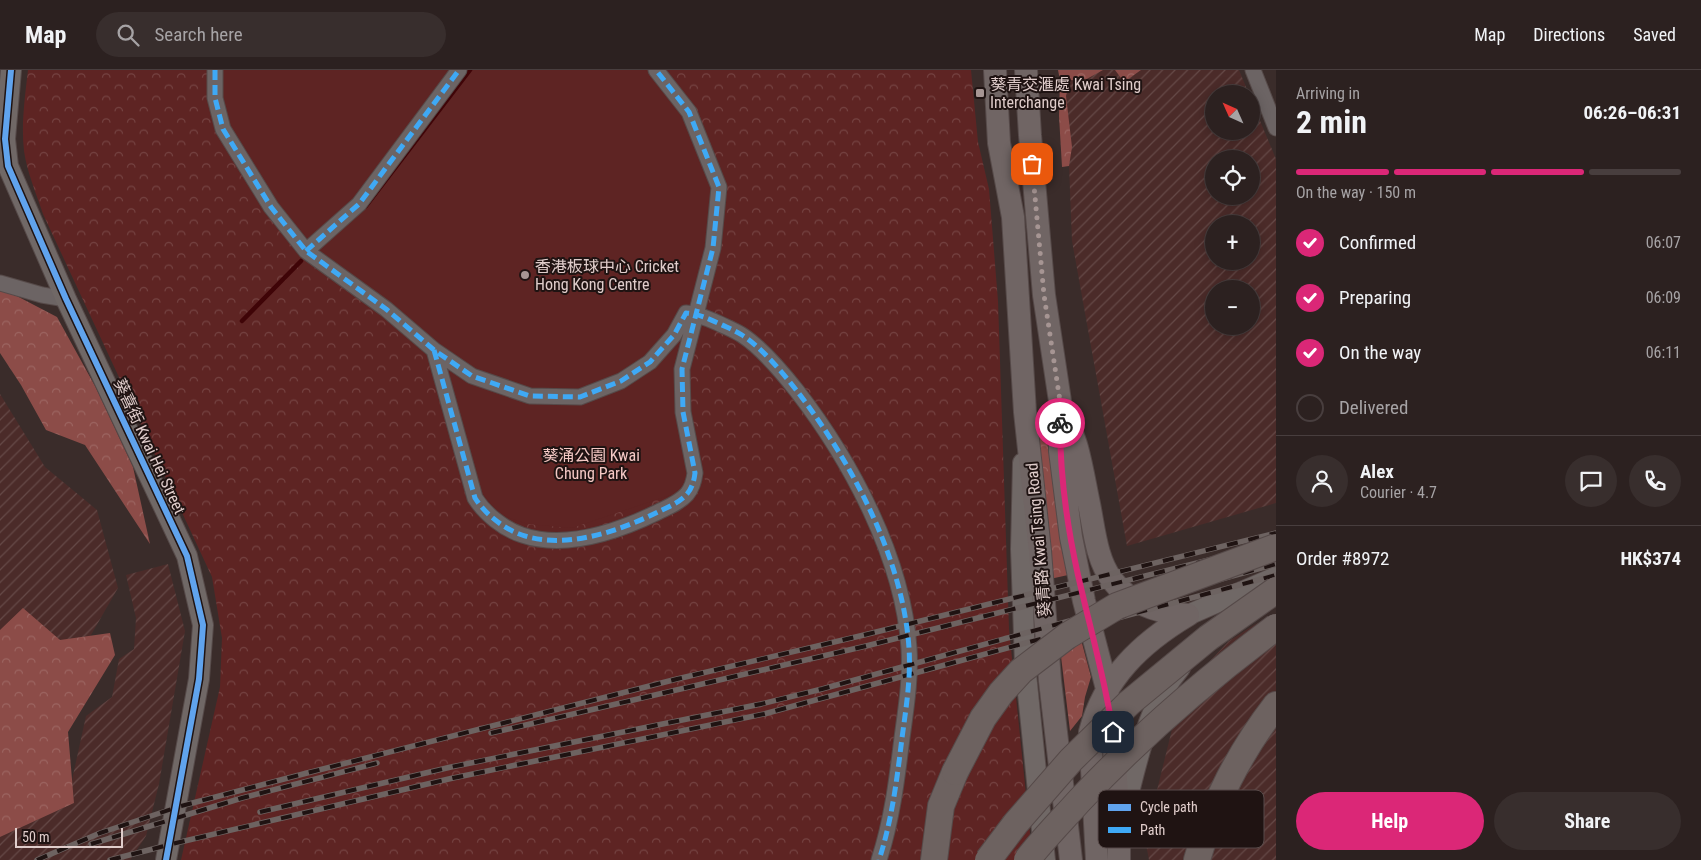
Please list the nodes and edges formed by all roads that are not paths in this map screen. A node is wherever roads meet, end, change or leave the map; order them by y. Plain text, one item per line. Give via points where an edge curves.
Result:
1 (215, 70) edge
2 (459, 70) edge
3 (656, 70) edge
4 (995, 70) edge
5 (1026, 70) edge
6 (1253, 70) edge
7 (7, 76) edge
8 (1276, 128) edge
9 (4, 164) edge
10 (306, 251) junction
11 (0, 283) edge
12 (66, 299) junction
13 (697, 314) junction
14 (434, 350) junction
15 (1060, 401) junction
16 (1025, 412) junction
17 (1276, 547) edge
18 (1276, 577) edge
19 (1276, 590) edge
20 (1276, 604) edge
21 (1188, 616) junction
22 (1236, 621) junction
23 (1276, 627) edge
24 (1107, 689) junction
25 (1276, 705) edge
26 (1113, 732) junction
27 (1117, 790) edge
28 (1130, 790) edge
29 (1224, 790) edge
30 (1202, 848) edge
31 (164, 855) edge
32 (879, 860) edge
33 (934, 860) edge
34 (988, 860) edge
35 (1027, 860) edge
36 (1045, 860) edge
37 (1071, 860) edge
38 (1097, 860) edge
39 (1198, 860) edge

1 - 10 street via 215,98 223,130 271,207
2 - 10 street via 359,204
3 - 13 street via 689,112 719,187 713,248
4 - 16 main road, 葵青路 Kwai Tsing Road via 999,143 1013,217
5 - 15 main road, 葵青路 Kwai Tsing Road via 1044,295
6 - 8 street
7 - 9 main road, 葵喜街 Kwai Hei Street
9 - 12 main road, 葵喜街 Kwai Hei Street
10 - 14 street via 386,309
11 - 12 street
12 - 31 main road, 葵喜街 Kwai Hei Street via 187,556 202,625 199,679
13 - 14 street via 686,313 674,335 650,362 621,381 580,397 530,396 472,376
13 - 14 street via 682,376 683,412 695,468 691,488 676,503 633,524 580,538 542,539 522,535 503,525 481,506 472,489
13 - 32 street via 747,339 777,367 799,394 851,472 887,554 905,619 909,675 894,797
15 - 21 main road via 1076,447 1097,545 1106,570 1125,593 1145,606 1168,614
15 - 24 main road, 葵青路 Kwai Tsing Road via 1060,451 1071,537
16 - 36 main road via 1020,549 1024,664
16 - 37 main road, 葵青路 Kwai Tsing Road via 1050,681
17 - 33 highway, bridge via 1116,606 1067,636 1021,672 983,718 955,772 941,806
18 - 21 main road
19 - 34 highway, bridge via 1208,638 1129,703 1071,760
20 - 22 main road
21 - 24 main road via 1145,646
22 - 26 main road via 1159,664 1127,701
22 - 28 main road via 1205,642 1178,672 1162,697 1144,741
23 - 35 highway, bridge via 1153,727 1093,786
24 - 26 main road, 葵青路 Kwai Tsing Road
24 - 38 main road via 1090,732
25 - 29 highway via 1265,718
26 - 27 main road, 葵青路 Kwai Tsing Road
30 - 39 highway

